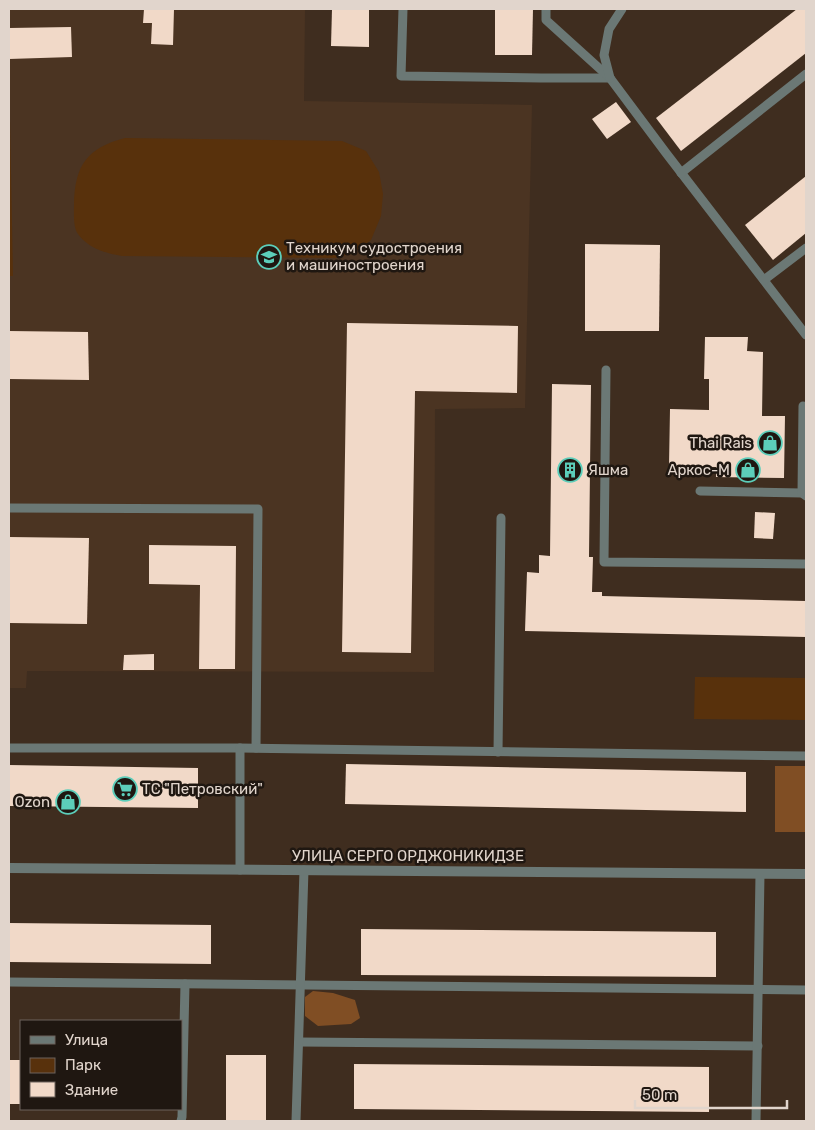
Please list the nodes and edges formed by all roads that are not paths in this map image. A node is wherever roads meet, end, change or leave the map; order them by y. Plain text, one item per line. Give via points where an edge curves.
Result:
1 (403, 9) edge
2 (546, 9) edge
3 (622, 9) edge
4 (806, 74) edge
5 (610, 78) junction
6 (681, 173) junction
7 (806, 248) edge
8 (764, 280) junction
9 (806, 335) edge
10 (606, 370) dead end
11 (803, 406) dead end
12 (700, 491) dead end
13 (804, 494) edge
14 (9, 508) edge
15 (501, 518) dead end
16 (806, 564) edge
17 (9, 748) edge
18 (240, 748) junction
19 (256, 748) junction
20 (498, 752) junction
21 (806, 756) edge
22 (9, 868) edge
23 (240, 870) junction
24 (304, 870) junction
25 (760, 874) junction
26 (806, 874) edge
27 (9, 982) edge
28 (185, 984) junction
29 (301, 984) junction
30 (759, 989) junction
31 (806, 990) edge
32 (299, 1042) junction
33 (758, 1046) junction
34 (181, 1121) edge
35 (296, 1121) edge
36 (756, 1121) edge

1 - 5 lane via 401,76
2 - 5 lane via 546,20
3 - 5 lane via 609,29 604,55
4 - 6 lane
5 - 6 lane
6 - 8 lane
7 - 8 lane
8 - 9 lane
10 - 16 lane via 604,562
11 - 13 lane
12 - 13 lane
14 - 19 lane via 258,508
15 - 20 lane
17 - 18 lane
18 - 19 lane
18 - 23 lane
19 - 20 lane
20 - 21 lane
22 - 23 street, УЛИЦА СЕРГО ОРДЖОНИКИДЗЕ
23 - 24 street, УЛИЦА СЕРГО ОРДЖОНИКИДЗЕ
24 - 25 street, УЛИЦА СЕРГО ОРДЖОНИКИДЗЕ
24 - 29 lane
25 - 26 street, УЛИЦА СЕРГО ОРДЖОНИКИДЗЕ
25 - 30 lane
27 - 28 lane
28 - 29 lane
28 - 34 lane
29 - 30 lane
29 - 32 lane
30 - 31 lane
30 - 33 lane
32 - 33 lane
32 - 35 lane
33 - 36 lane

